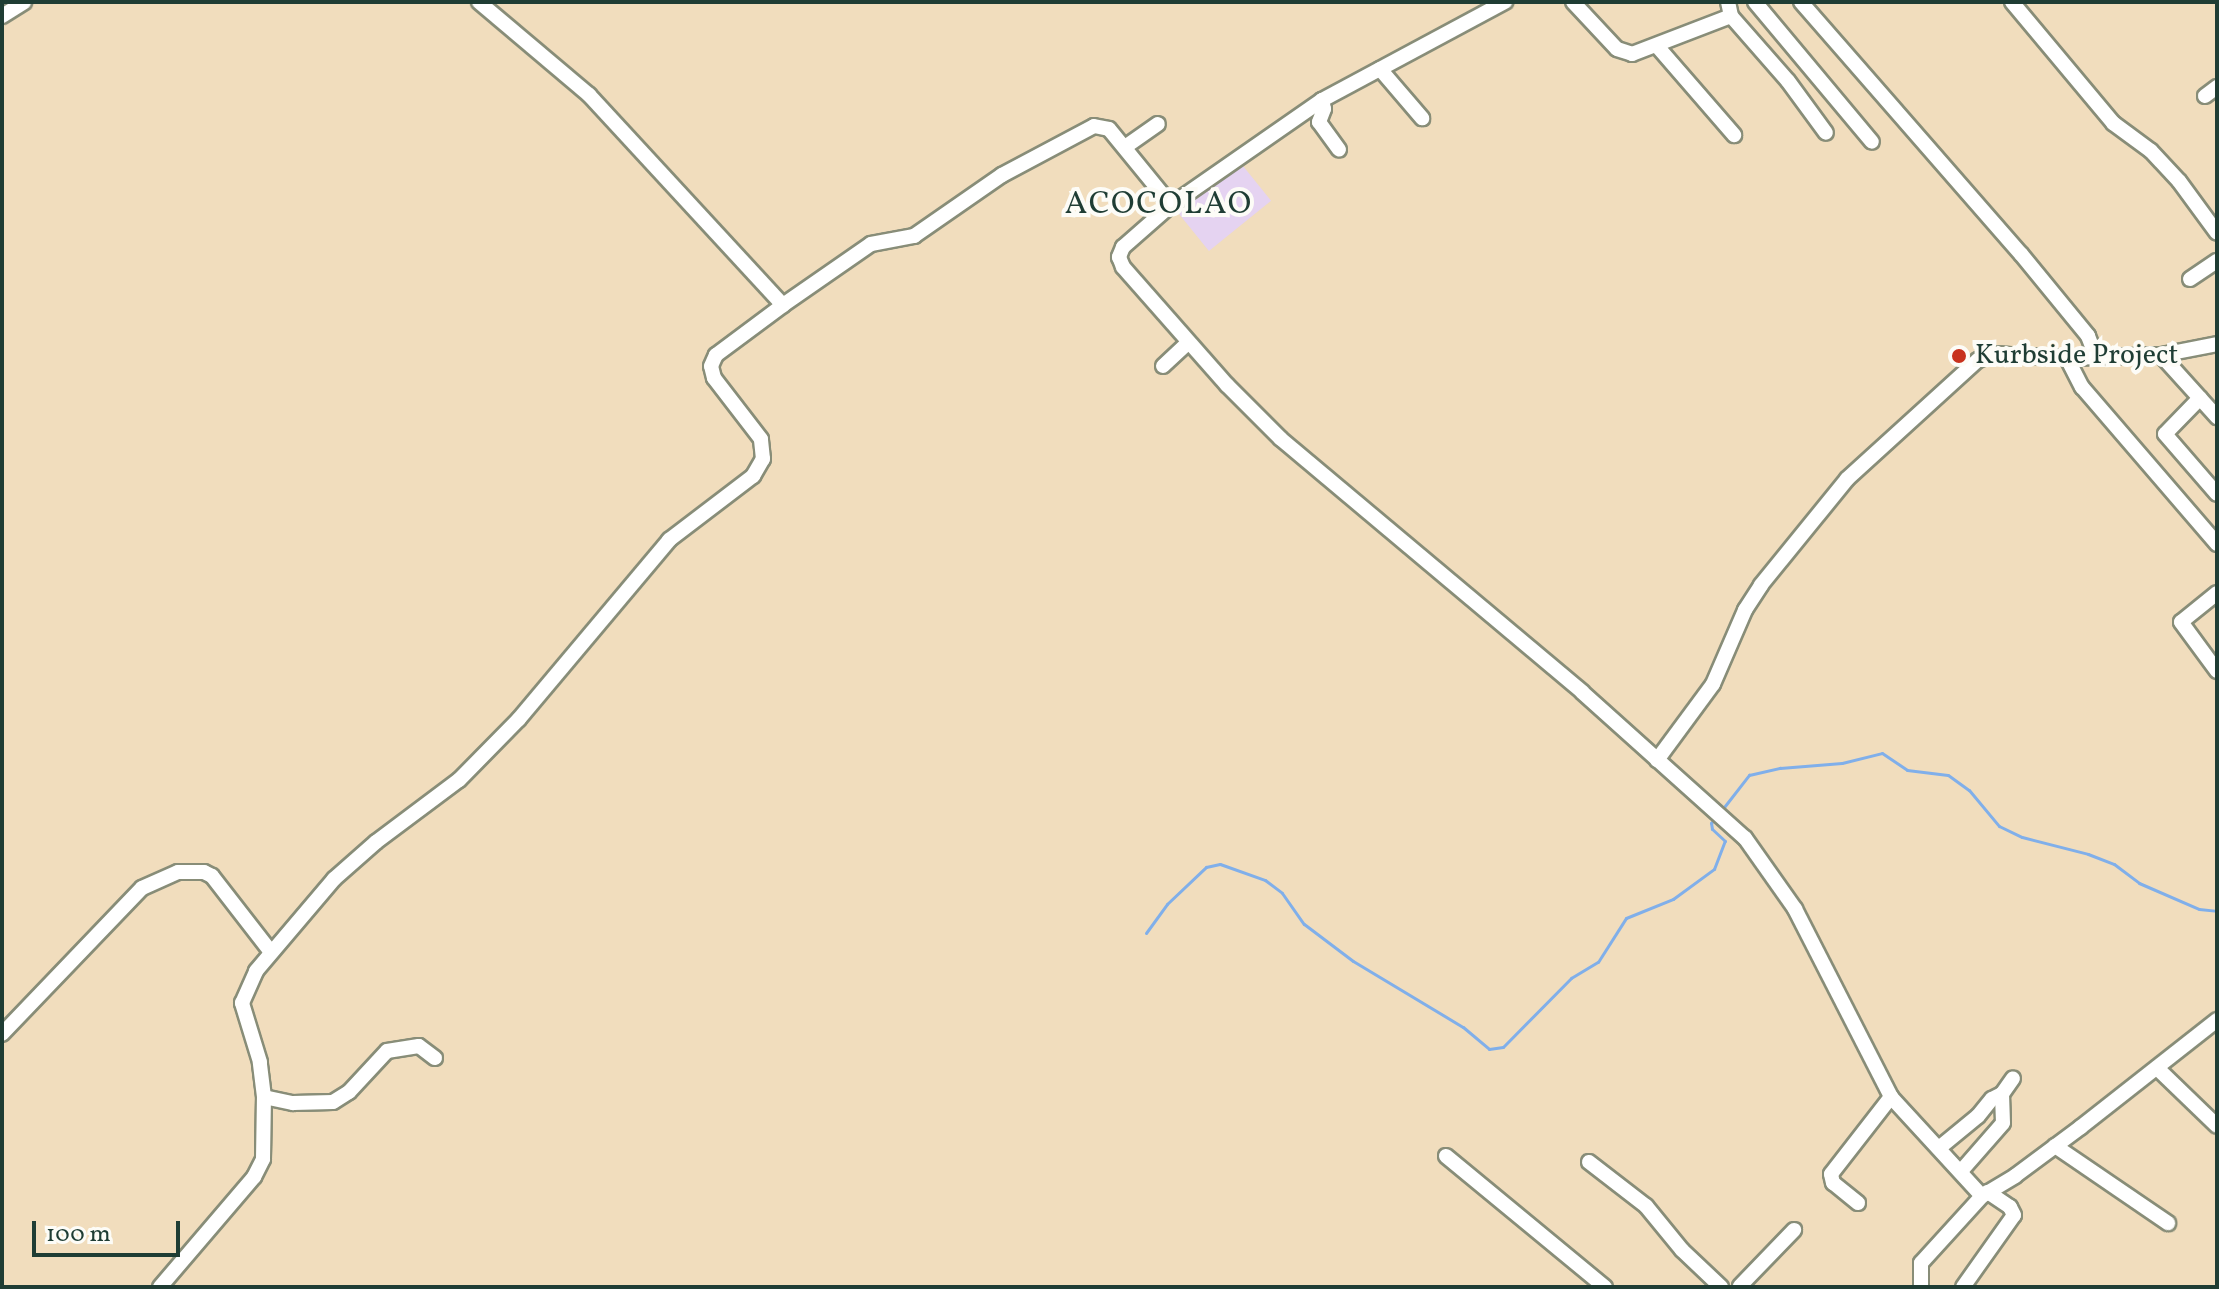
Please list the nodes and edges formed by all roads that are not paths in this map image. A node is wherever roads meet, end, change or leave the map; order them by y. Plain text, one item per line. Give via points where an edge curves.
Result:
1 (24, 2) edge
2 (479, 2) edge
3 (1505, 2) edge
4 (1573, 2) edge
5 (1755, 2) edge
6 (1801, 2) edge
7 (2012, 2) edge
8 (1729, 9) edge
9 (2, 16) edge
10 (1657, 46) junction
11 (1380, 69) junction
12 (1322, 100) junction
13 (1422, 118) dead end
14 (1158, 124) dead end
15 (1826, 133) dead end
16 (1734, 135) dead end
17 (1872, 142) dead end
18 (1125, 147) junction
19 (1339, 150) dead end
20 (1171, 205) junction
21 (2217, 233) edge
22 (2217, 261) edge
23 (2190, 279) dead end
24 (783, 305) junction
25 (1189, 342) junction
26 (2217, 344) edge
27 (2161, 355) junction
28 (2096, 357) junction
29 (2067, 358) junction
30 (1163, 366) dead end
31 (2200, 398) junction
32 (2217, 417) edge
33 (2217, 494) edge
34 (2217, 544) edge
35 (2217, 593) edge
36 (2217, 671) edge
37 (1657, 760) junction
38 (271, 952) junction
39 (2216, 1023) edge
40 (2, 1034) edge
41 (435, 1058) dead end
42 (2157, 1068) junction
43 (2013, 1078) dead end
44 (2002, 1094) junction
45 (264, 1097) junction
46 (1891, 1097) junction
47 (2217, 1126) edge
48 (2055, 1146) junction
49 (1939, 1148) junction
50 (1446, 1156) dead end
51 (1589, 1162) dead end
52 (1962, 1170) junction
53 (1985, 1194) junction
54 (1858, 1203) dead end
55 (2168, 1223) dead end
56 (1794, 1230) dead end
57 (160, 1287) edge
58 (1605, 1287) edge
59 (1721, 1287) edge
60 (1740, 1287) edge
61 (1921, 1287) edge
62 (1963, 1287) edge

1 - 9 street
2 - 24 street via 589,95
3 - 11 street
4 - 10 street via 1622,52
5 - 17 street
6 - 28 street via 2021,254 2088,336
7 - 21 street via 2113,123 2151,151 2179,181
8 - 10 street
8 - 15 street
10 - 16 street
11 - 12 street
11 - 13 street
12 - 19 street via 1319,122
12 - 20 street
14 - 18 street
18 - 20 street
18 - 24 street via 1109,129 1094,126 993,180 914,236 871,244
20 - 25 street via 1134,235 1119,257
22 - 23 street
24 - 38 street via 716,355 711,366 714,378 761,439 763,459 753,476 669,540 519,719 459,780 334,879
25 - 30 street
25 - 37 street via 1309,465
26 - 27 street
27 - 28 street
27 - 31 street
28 - 29 street
29 - 34 street via 2082,387
29 - 37 street via 1985,356 1856,470 1754,595 1713,684
31 - 32 street
31 - 33 street via 2165,434
35 - 36 street via 2181,622
37 - 46 street via 1727,819 1767,866 1795,909
38 - 40 street via 212,876 178,872 142,888
38 - 45 street via 242,1003 260,1062
39 - 42 street
41 - 45 street via 419,1046 387,1051 333,1102
42 - 47 street
42 - 48 street
43 - 44 street
44 - 49 street
44 - 52 street via 2003,1123
45 - 57 street via 263,1159 254,1177
46 - 49 street
46 - 54 street via 1831,1174 1833,1183
48 - 53 street
48 - 55 street
49 - 52 street
50 - 58 street
51 - 59 street via 1646,1206
52 - 53 street
53 - 61 street via 1921,1263
53 - 62 street via 2010,1207 2014,1215
56 - 60 street

